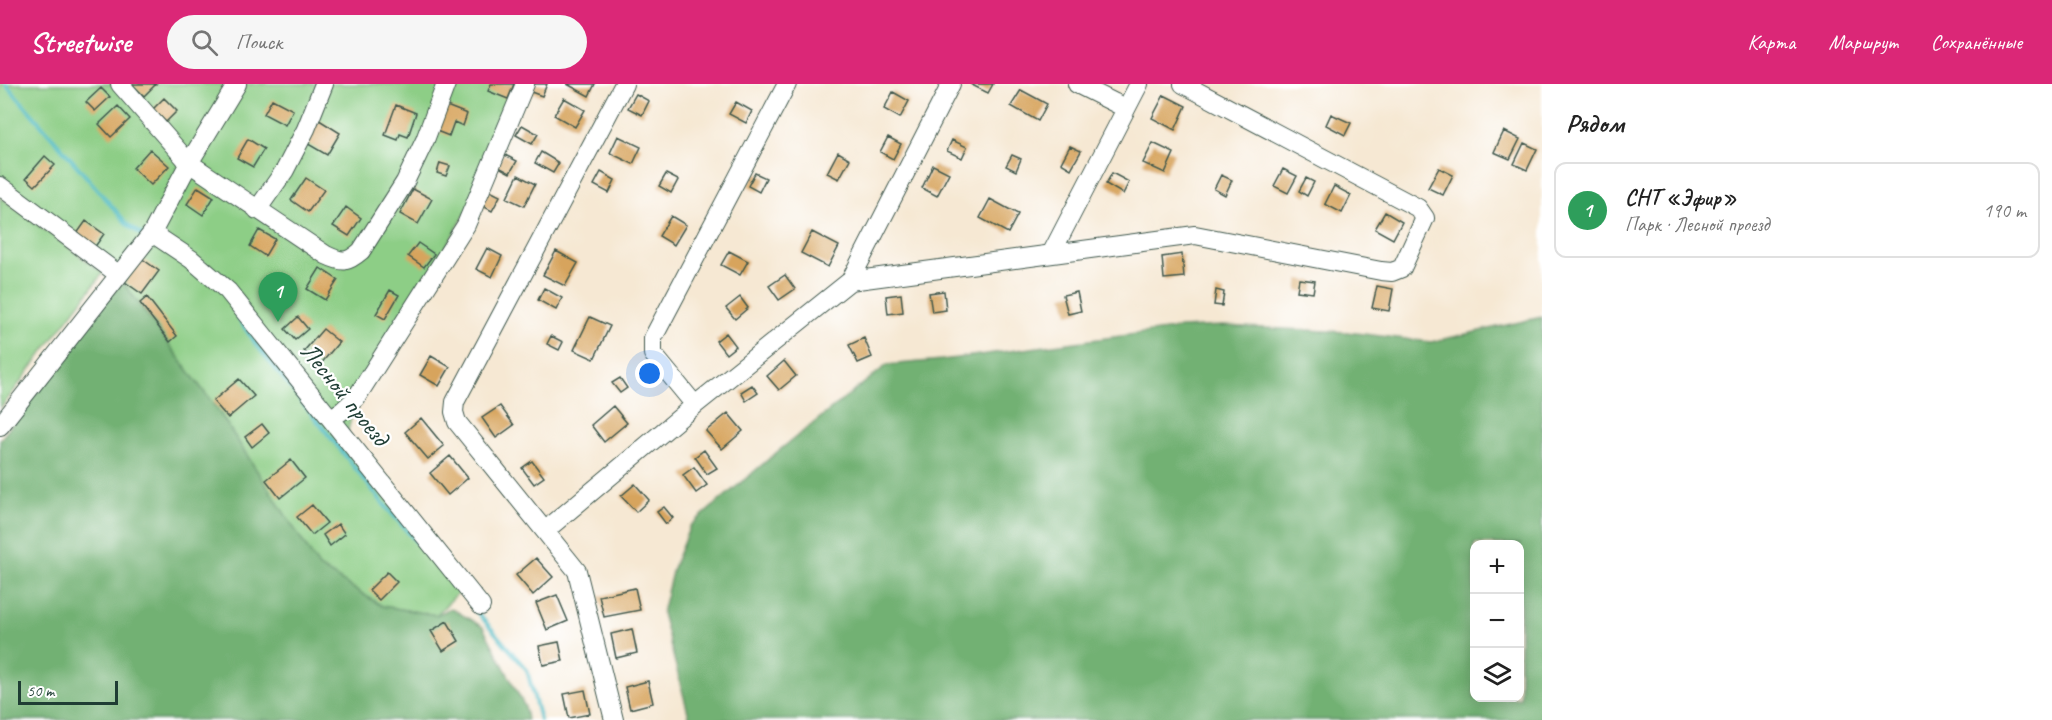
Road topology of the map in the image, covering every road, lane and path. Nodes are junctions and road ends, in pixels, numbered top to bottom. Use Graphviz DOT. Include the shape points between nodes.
graph roads {
  1 [pos="237,84"];
  2 [pos="324,84"];
  3 [pos="446,84"];
  4 [pos="525,84"];
  5 [pos="624,84"];
  6 [pos="787,84"];
  7 [pos="951,84"];
  8 [pos="1077,84"];
  9 [pos="1139,84"];
  10 [pos="1183,84"];
  11 [pos="123,85"];
  12 [pos="1125,108"];
  13 [pos="189,164"];
  14 [pos="0,186"];
  15 [pos="257,210"];
  16 [pos="152,232"];
  17 [pos="1051,254"];
  18 [pos="118,274"];
  19 [pos="850,281"];
  20 [pos="695,405"];
  21 [pos="331,418"];
  22 [pos="0,426"];
  23 [pos="546,530"];
  24 [pos="481,606"];
  25 [pos="614,720"];
  1 -- 13 [label="street"];
  2 -- 15 [label="street" via="285,170"];
  3 -- 15 [label="street" via="405,182 352,259 341,262 326,255"];
  4 -- 21 [label="street" via="466,225 356,398"];
  5 -- 23 [label="street" via="455,402 457,423"];
  6 -- 20 [label="street" via="653,338 653,354"];
  7 -- 19 [label="street"];
  8 -- 12 [label="street"];
  9 -- 12 [label="street"];
  10 -- 17 [label="street" via="1418,208 1425,218 1402,268 1381,272 1195,235"];
  11 -- 13 [label="street"];
  12 -- 17 [label="street"];
  13 -- 15 [label="street"];
  13 -- 16 [label="street"];
  14 -- 18 [label="street"];
  16 -- 18 [label="street"];
  16 -- 21 [label="street, Лесной проезд" via="228,291"];
  17 -- 19 [label="street"];
  18 -- 22 [label="street"];
  19 -- 20 [label="street"];
  20 -- 23 [label="street"];
  21 -- 24 [label="street, Лесной проезд"];
  23 -- 25 [label="street" via="577,570"];
}
